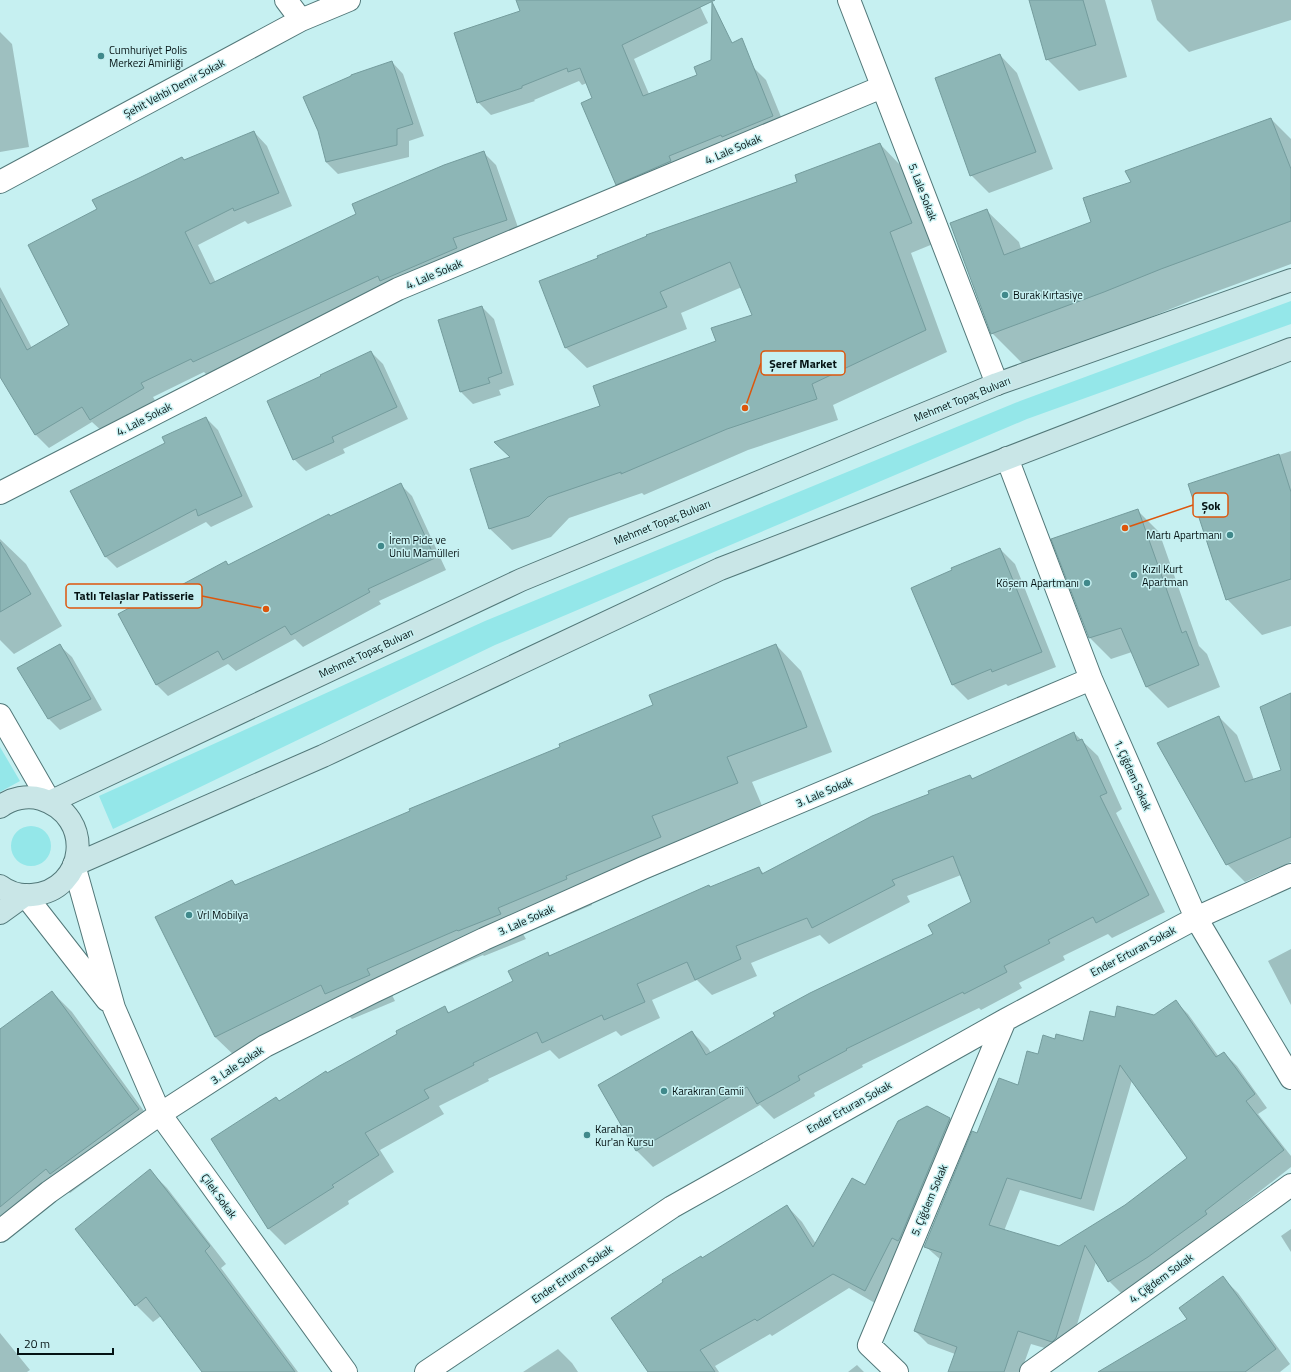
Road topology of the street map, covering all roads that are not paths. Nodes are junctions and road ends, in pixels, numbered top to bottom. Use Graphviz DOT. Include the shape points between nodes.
graph roads {
  1 [pos="286,0"];
  2 [pos="349,0"];
  3 [pos="849,0"];
  4 [pos="301,20"];
  5 [pos="882,87"];
  6 [pos="0,182"];
  7 [pos="1291,280"];
  8 [pos="1291,349"];
  9 [pos="997,384"];
  10 [pos="1007,458"];
  11 [pos="0,493"];
  12 [pos="1091,679"];
  13 [pos="0,715"];
  14 [pos="50,802"];
  15 [pos="0,807"];
  16 [pos="74,865"];
  17 [pos="1291,875"];
  18 [pos="0,886"];
  19 [pos="25,895"];
  20 [pos="0,913"];
  21 [pos="1196,918"];
  22 [pos="114,1008"];
  23 [pos="1005,1020"];
  24 [pos="1291,1078"];
  25 [pos="160,1114"];
  26 [pos="1291,1185"];
  27 [pos="0,1231"];
  28 [pos="346,1372"];
  29 [pos="426,1372"];
  30 [pos="897,1372"];
  31 [pos="1031,1372"];
  1 -- 4 [label="street"];
  2 -- 4 [label="street, Şehit Vehbi Demir Sokak"];
  3 -- 5 [label="street, 5. Lale Sokak"];
  4 -- 6 [label="street, Şehit Vehbi Demir Sokak"];
  5 -- 9 [label="street, 5. Lale Sokak"];
  5 -- 11 [label="street, 4. Lale Sokak" via="398,289"];
  7 -- 9 [label="main road, Mehmet Topaç Bulvarı"];
  8 -- 10 [label="main road"];
  9 -- 14 [label="main road, Mehmet Topaç Bulvarı" via="521,580"];
  10 -- 12 [label="street, 1. Çiğdem Sokak"];
  10 -- 16 [label="main road" via="720,569 323,756"];
  12 -- 21 [label="street, 1. Çiğdem Sokak"];
  12 -- 25 [label="street, 3. Lale Sokak" via="643,868 484,940 265,1046"];
  13 -- 14 [label="street"];
  14 -- 15 [label="main road" via="34,797 19,798"];
  14 -- 16 [label="main road" via="60,808 75,829 77,853"];
  16 -- 19 [label="main road" via="66,878 54,888 40,894"];
  16 -- 22 [label="street"];
  17 -- 21 [label="street, Ender Erturan Sokak"];
  18 -- 19 [label="main road"];
  19 -- 20 [label="main road"];
  19 -- 22 [label="street"];
  21 -- 23 [label="street, Ender Erturan Sokak"];
  21 -- 24 [label="street, 1. Çiğdem Sokak"];
  22 -- 25 [label="street, Çilek Sokak"];
  23 -- 29 [label="street, Ender Erturan Sokak" via="672,1207"];
  23 -- 30 [label="street, 5. Çiğdem Sokak" via="869,1345"];
  25 -- 27 [label="street, 3. Lale Sokak" via="49,1192"];
  25 -- 28 [label="street, Çilek Sokak"];
  26 -- 31 [label="street, 4. Çiğdem Sokak"];
}
